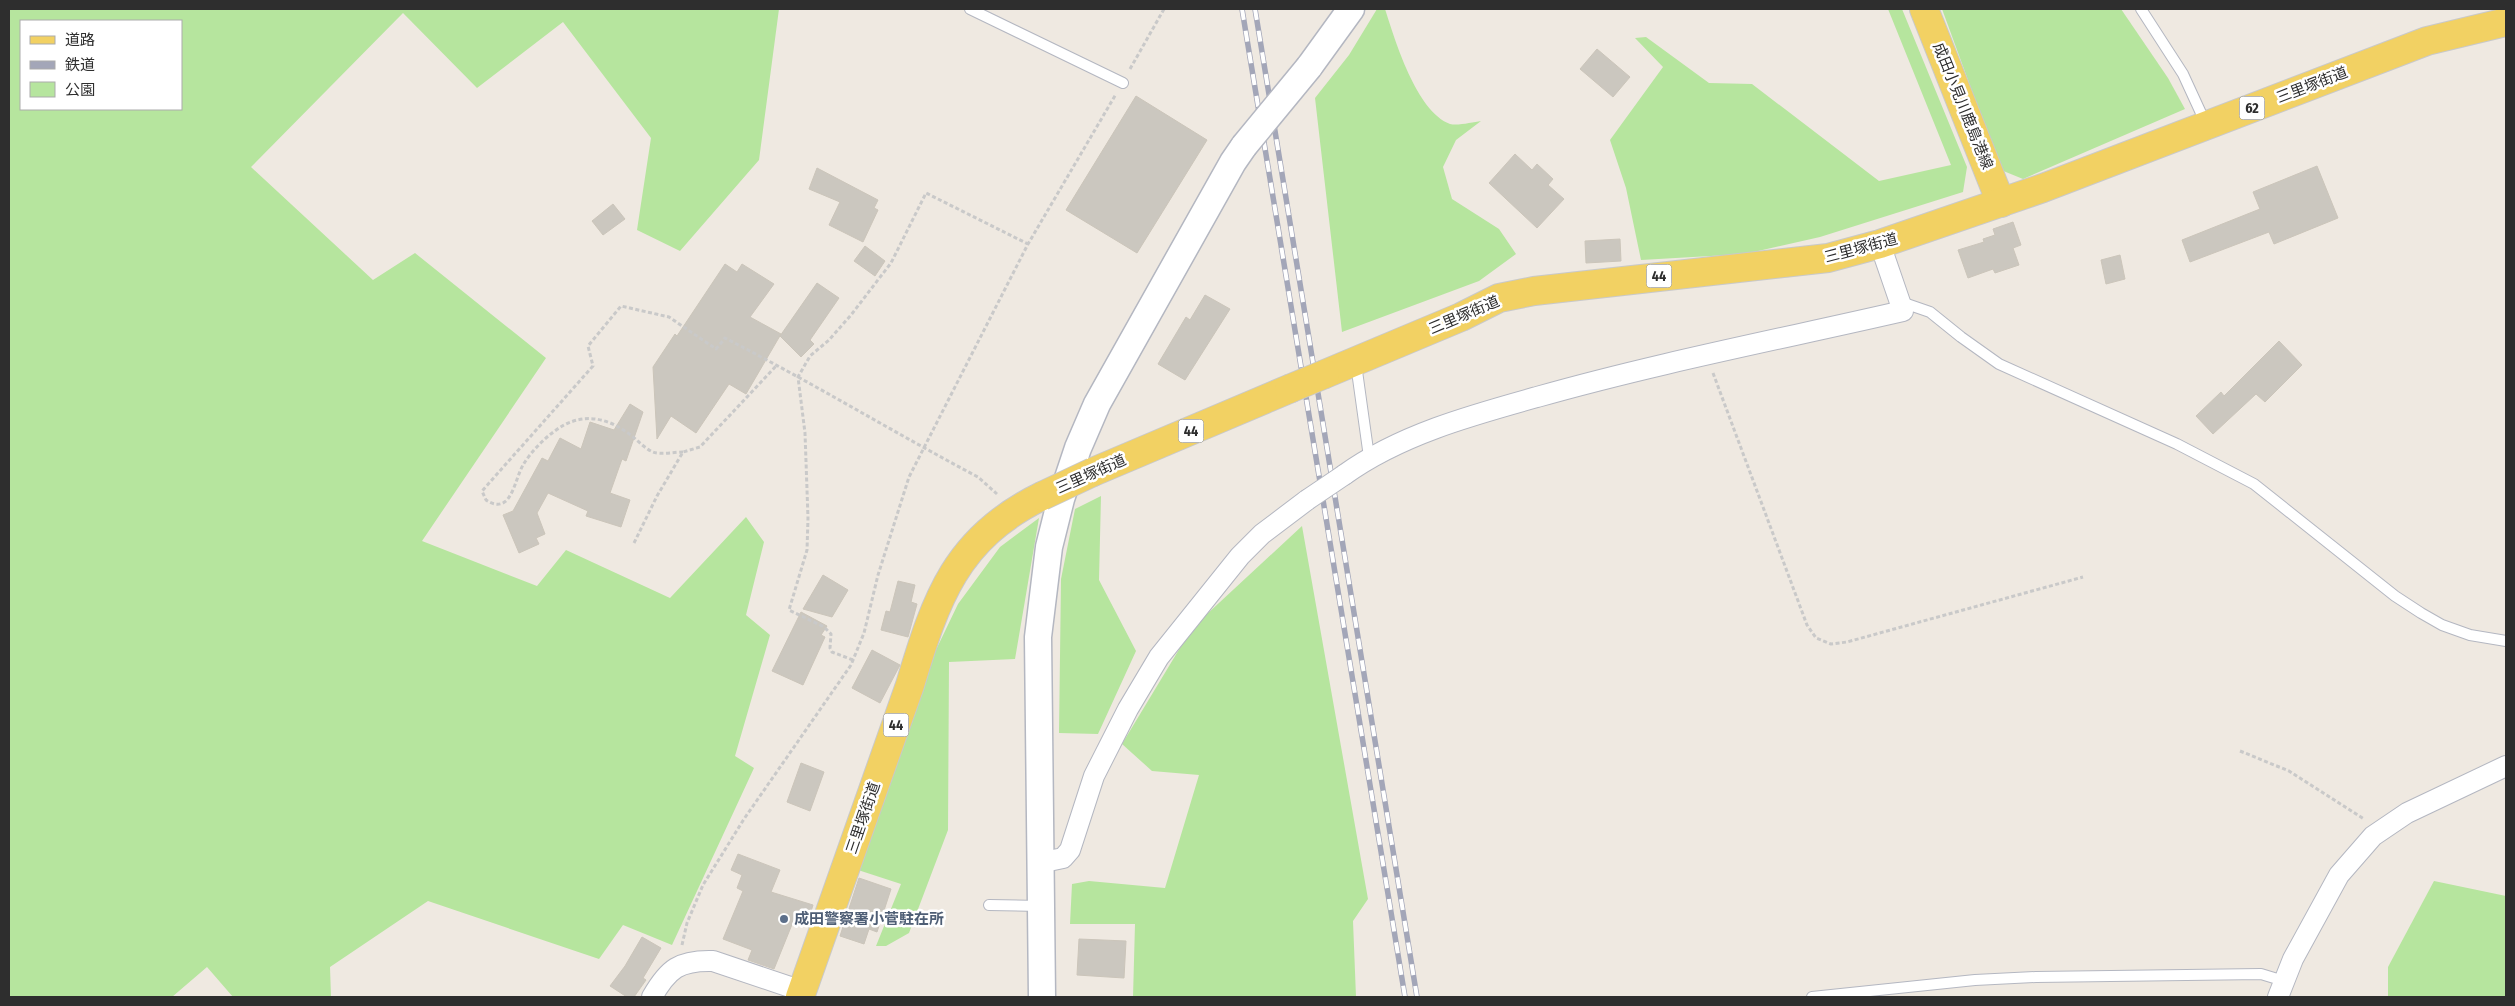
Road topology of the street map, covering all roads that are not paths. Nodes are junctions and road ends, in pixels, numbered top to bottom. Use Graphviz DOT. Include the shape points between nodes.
graph roads {
  1 [pos="970,9"];
  2 [pos="1351,9"];
  3 [pos="1924,9"];
  4 [pos="2141,9"];
  5 [pos="2506,22"];
  6 [pos="1123,83"];
  7 [pos="2207,125"];
  8 [pos="2000,203"];
  9 [pos="1880,244"];
  10 [pos="1901,302"];
  11 [pos="1355,360"];
  12 [pos="1369,457"];
  13 [pos="2506,641"];
  14 [pos="2506,766"];
  15 [pos="1039,863"];
  16 [pos="989,905"];
  17 [pos="1040,906"];
  18 [pos="2281,989"];
  19 [pos="801,994"];
  20 [pos="652,997"];
  21 [pos="1042,997"];
  22 [pos="1812,997"];
  1 -- 6 [label="lane"];
  2 -- 15 [label="street, bridge" via="1232,162 1101,396 1078,448 1049,547 1038,637"];
  3 -- 8 [label="main road, 成田小見川鹿島港線"];
  4 -- 7 [label="lane" via="2183,74"];
  5 -- 7 [label="main road, 三里塚街道 / 62" via="2426,41"];
  7 -- 8 [label="main road, 三里塚街道 / 62"];
  8 -- 9 [label="main road, 三里塚街道 / 44"];
  9 -- 10 [label="street"];
  9 -- 11 [label="main road, 三里塚街道 / 44" via="1828,258 1534,291 1499,298"];
  10 -- 12 [label="street" via="1903,311 1592,382 1485,412"];
  10 -- 13 [label="lane" via="1930,312 1999,364 2177,444 2254,484 2396,596 2435,621 2470,634"];
  11 -- 12 [label="lane"];
  11 -- 19 [label="main road, 三里塚街道 / 44, bridge" via="1042,496 1014,510 969,550 953,574 926,632"];
  12 -- 15 [label="street, bridge" via="1262,534 1240,556 1159,657 1128,710 1094,776 1070,850 1063,858"];
  14 -- 18 [label="street" via="2407,813 2373,836 2340,875 2293,959"];
  15 -- 17 [label="street"];
  16 -- 17 [label="lane"];
  17 -- 21 [label="street"];
  18 -- 22 [label="lane" via="2262,974 2036,977"];
  19 -- 20 [label="street" via="713,961 697,960 683,964 664,976"];
}
